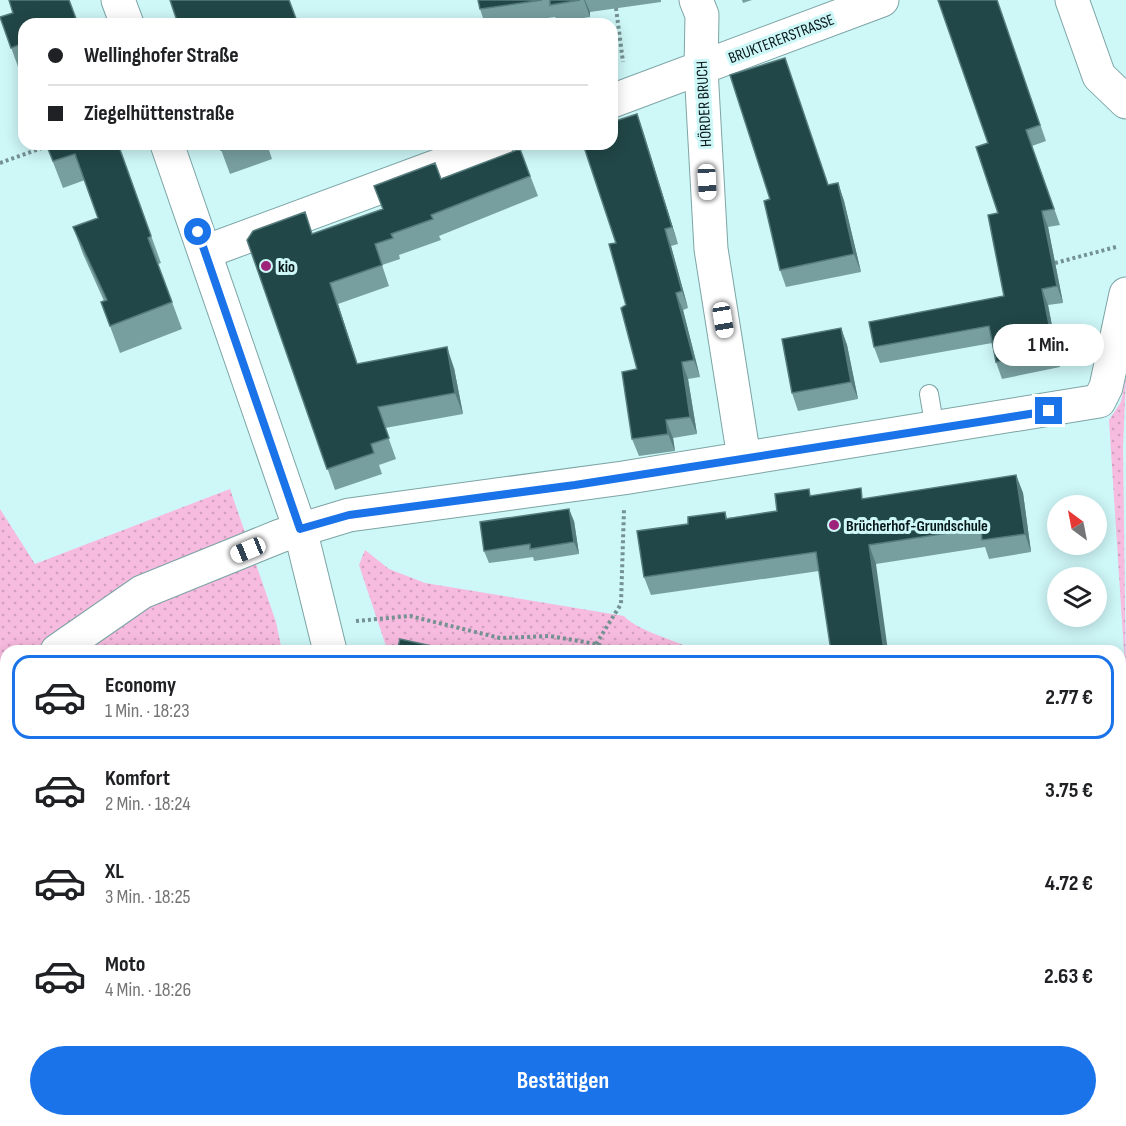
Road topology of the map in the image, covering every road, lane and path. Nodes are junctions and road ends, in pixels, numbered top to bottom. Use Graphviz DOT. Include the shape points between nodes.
graph roads {
  1 [pos="118,0"];
  2 [pos="696,0"];
  3 [pos="882,0"];
  4 [pos="1072,0"];
  5 [pos="616,9"];
  6 [pos="125,18"];
  7 [pos="616,18"];
  8 [pos="618,54"];
  9 [pos="701,69"];
  10 [pos="620,99"];
  11 [pos="1126,102"];
  12 [pos="37,150"];
  13 [pos="169,150"];
  14 [pos="481,150"];
  15 [pos="0,164"];
  16 [pos="1116,248"];
  17 [pos="205,252"];
  18 [pos="1055,263"];
  19 [pos="1126,294"];
  20 [pos="929,394"];
  21 [pos="935,429"];
  22 [pos="744,458"];
  23 [pos="623,478"];
  24 [pos="300,529"];
  25 [pos="327,638"];
  26 [pos="596,644"];
  27 [pos="66,645"];
  28 [pos="599,645"];
  1 -- 6 [label="street"];
  2 -- 9 [label="street, HÖRDER BRUCH" via="702,15"];
  3 -- 9 [label="street, BRUKTERERSTRASSE"];
  4 -- 11 [label="street" via="1100,76"];
  5 -- 7 [label="path"];
  8 -- 10 [label="path"];
  9 -- 10 [label="street, BRUKTERERSTRASSE"];
  9 -- 22 [label="street, HÖRDER BRUCH" via="711,249"];
  12 -- 15 [label="path"];
  13 -- 17 [label="street"];
  14 -- 17 [label="street"];
  16 -- 18 [label="path"];
  17 -- 24 [label="street"];
  19 -- 21 [label="street" via="1106,387 1099,401"];
  20 -- 21 [label="lane"];
  21 -- 22 [label="street"];
  22 -- 23 [label="street"];
  23 -- 24 [label="street" via="349,515"];
  23 -- 26 [label="path" via="621,604"];
  24 -- 25 [label="street"];
  24 -- 27 [label="street" via="142,592"];
  25 -- 26 [label="path" via="410,616 500,638 550,636"];
  26 -- 28 [label="path"];
}
